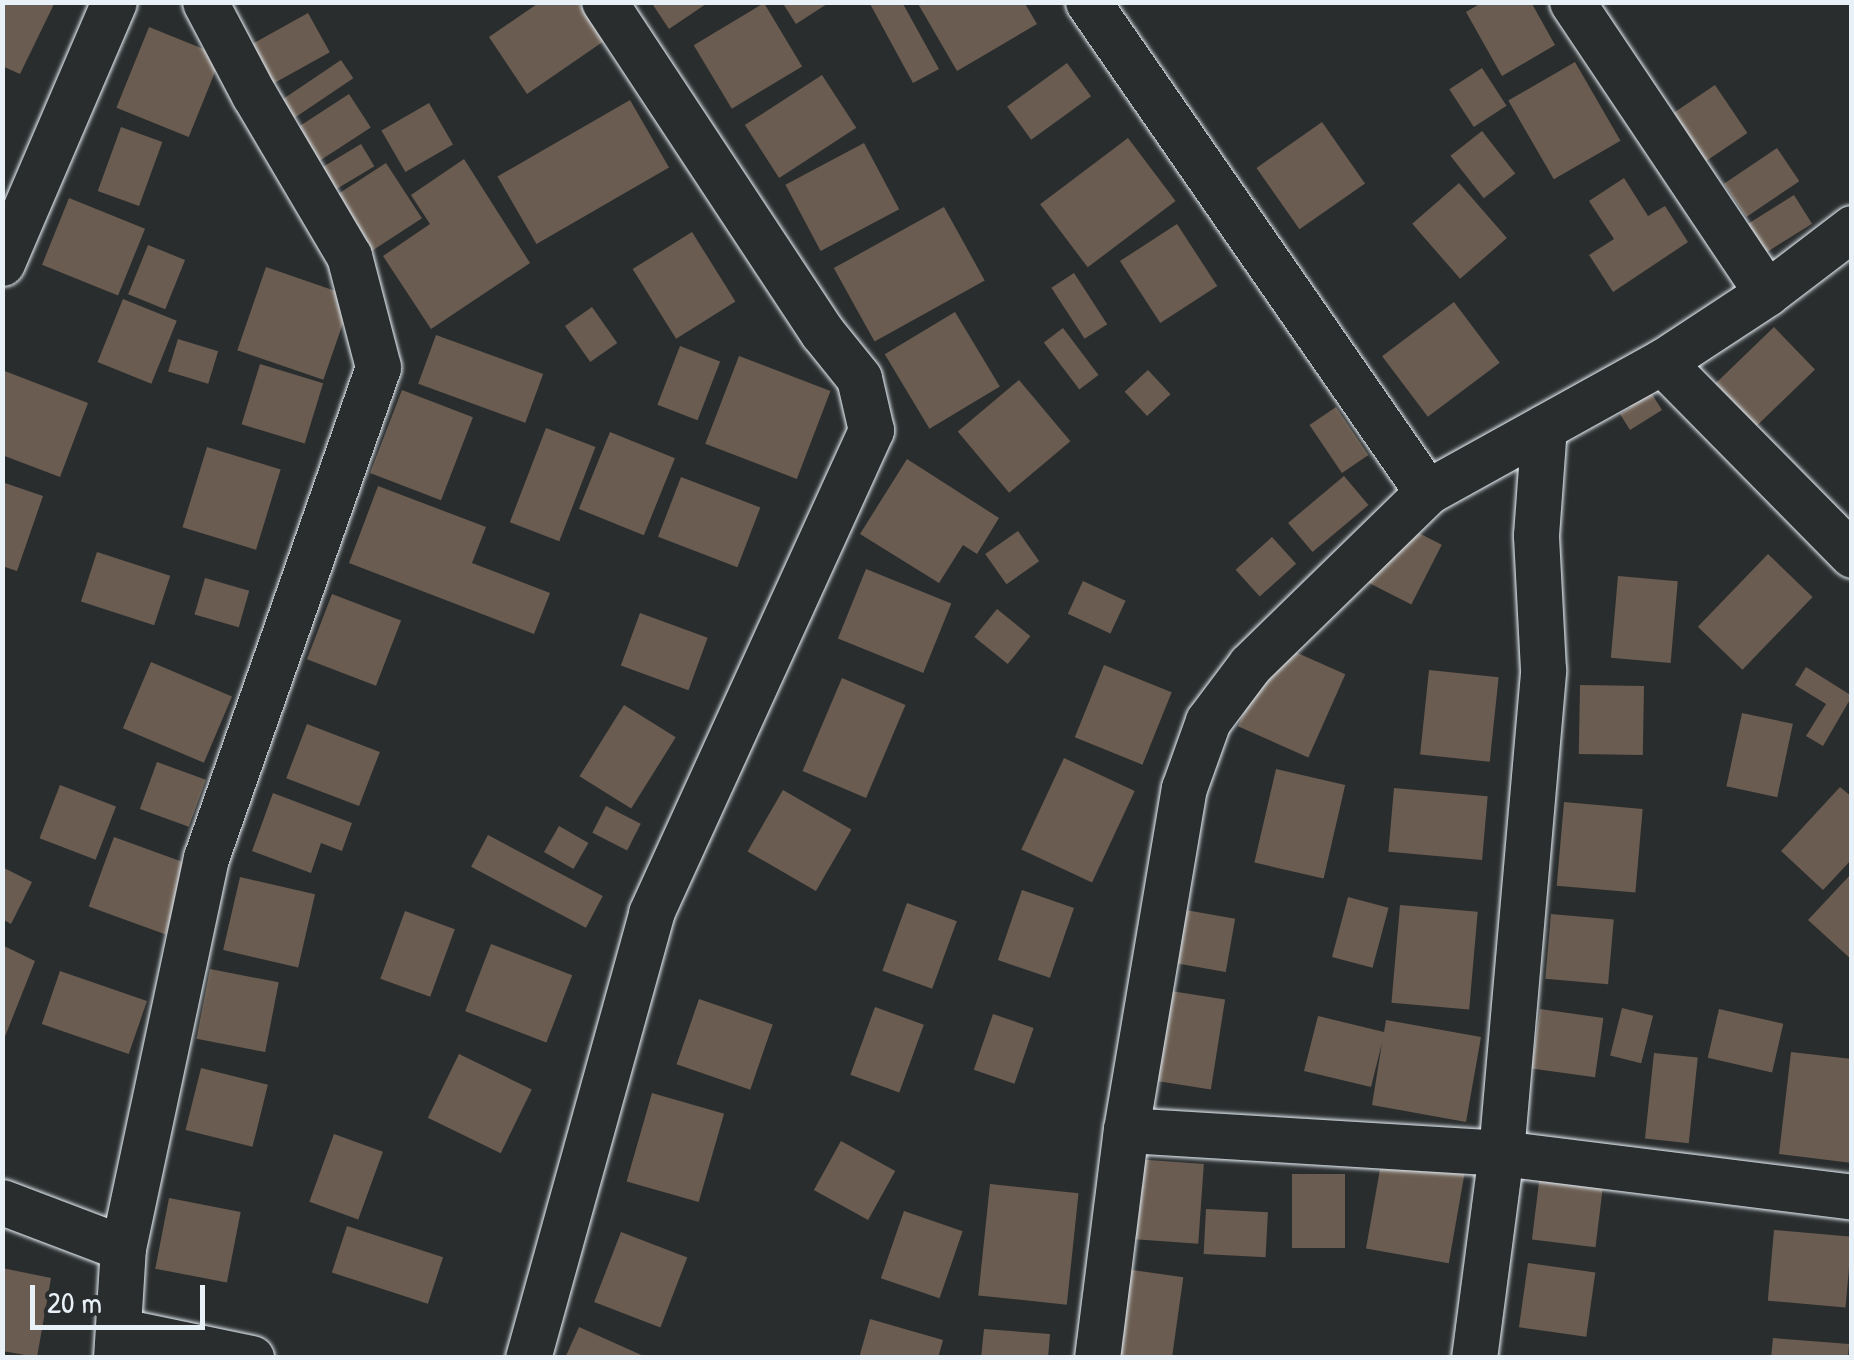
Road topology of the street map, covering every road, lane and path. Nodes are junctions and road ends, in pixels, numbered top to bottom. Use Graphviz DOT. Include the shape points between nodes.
graph roads {
  1 [pos="114,2"];
  2 [pos="205,2"];
  3 [pos="604,2"];
  4 [pos="1088,2"];
  5 [pos="1572,2"];
  6 [pos="1852,228"];
  7 [pos="2,263"];
  8 [pos="1767,293"];
  9 [pos="1662,362"];
  10 [pos="1544,427"];
  11 [pos="1428,492"];
  12 [pos="1852,555"];
  13 [pos="1126,1130"];
  14 [pos="1501,1153"];
  15 [pos="1852,1197"];
  16 [pos="2,1202"];
  17 [pos="124,1248"];
  18 [pos="118,1344"];
  19 [pos="250,1358"];
  20 [pos="528,1358"];
  21 [pos="1096,1358"];
  22 [pos="1474,1358"];
  1 -- 7 [label="street"];
  2 -- 17 [label="street" via="349,256 378,367 206,858"];
  3 -- 20 [label="street" via="822,332 860,378 871,430 651,914"];
  4 -- 11 [label="street"];
  5 -- 8 [label="street"];
  6 -- 8 [label="street"];
  8 -- 9 [label="street"];
  9 -- 10 [label="street"];
  9 -- 12 [label="street"];
  10 -- 11 [label="street"];
  10 -- 14 [label="street" via="1536,535 1543,670"];
  11 -- 13 [label="street" via="1250,665 1208,722 1184,788"];
  13 -- 14 [label="street"];
  13 -- 21 [label="street"];
  14 -- 15 [label="street"];
  14 -- 22 [label="street"];
  16 -- 17 [label="street"];
  17 -- 18 [label="street"];
  18 -- 19 [label="street"];
}
